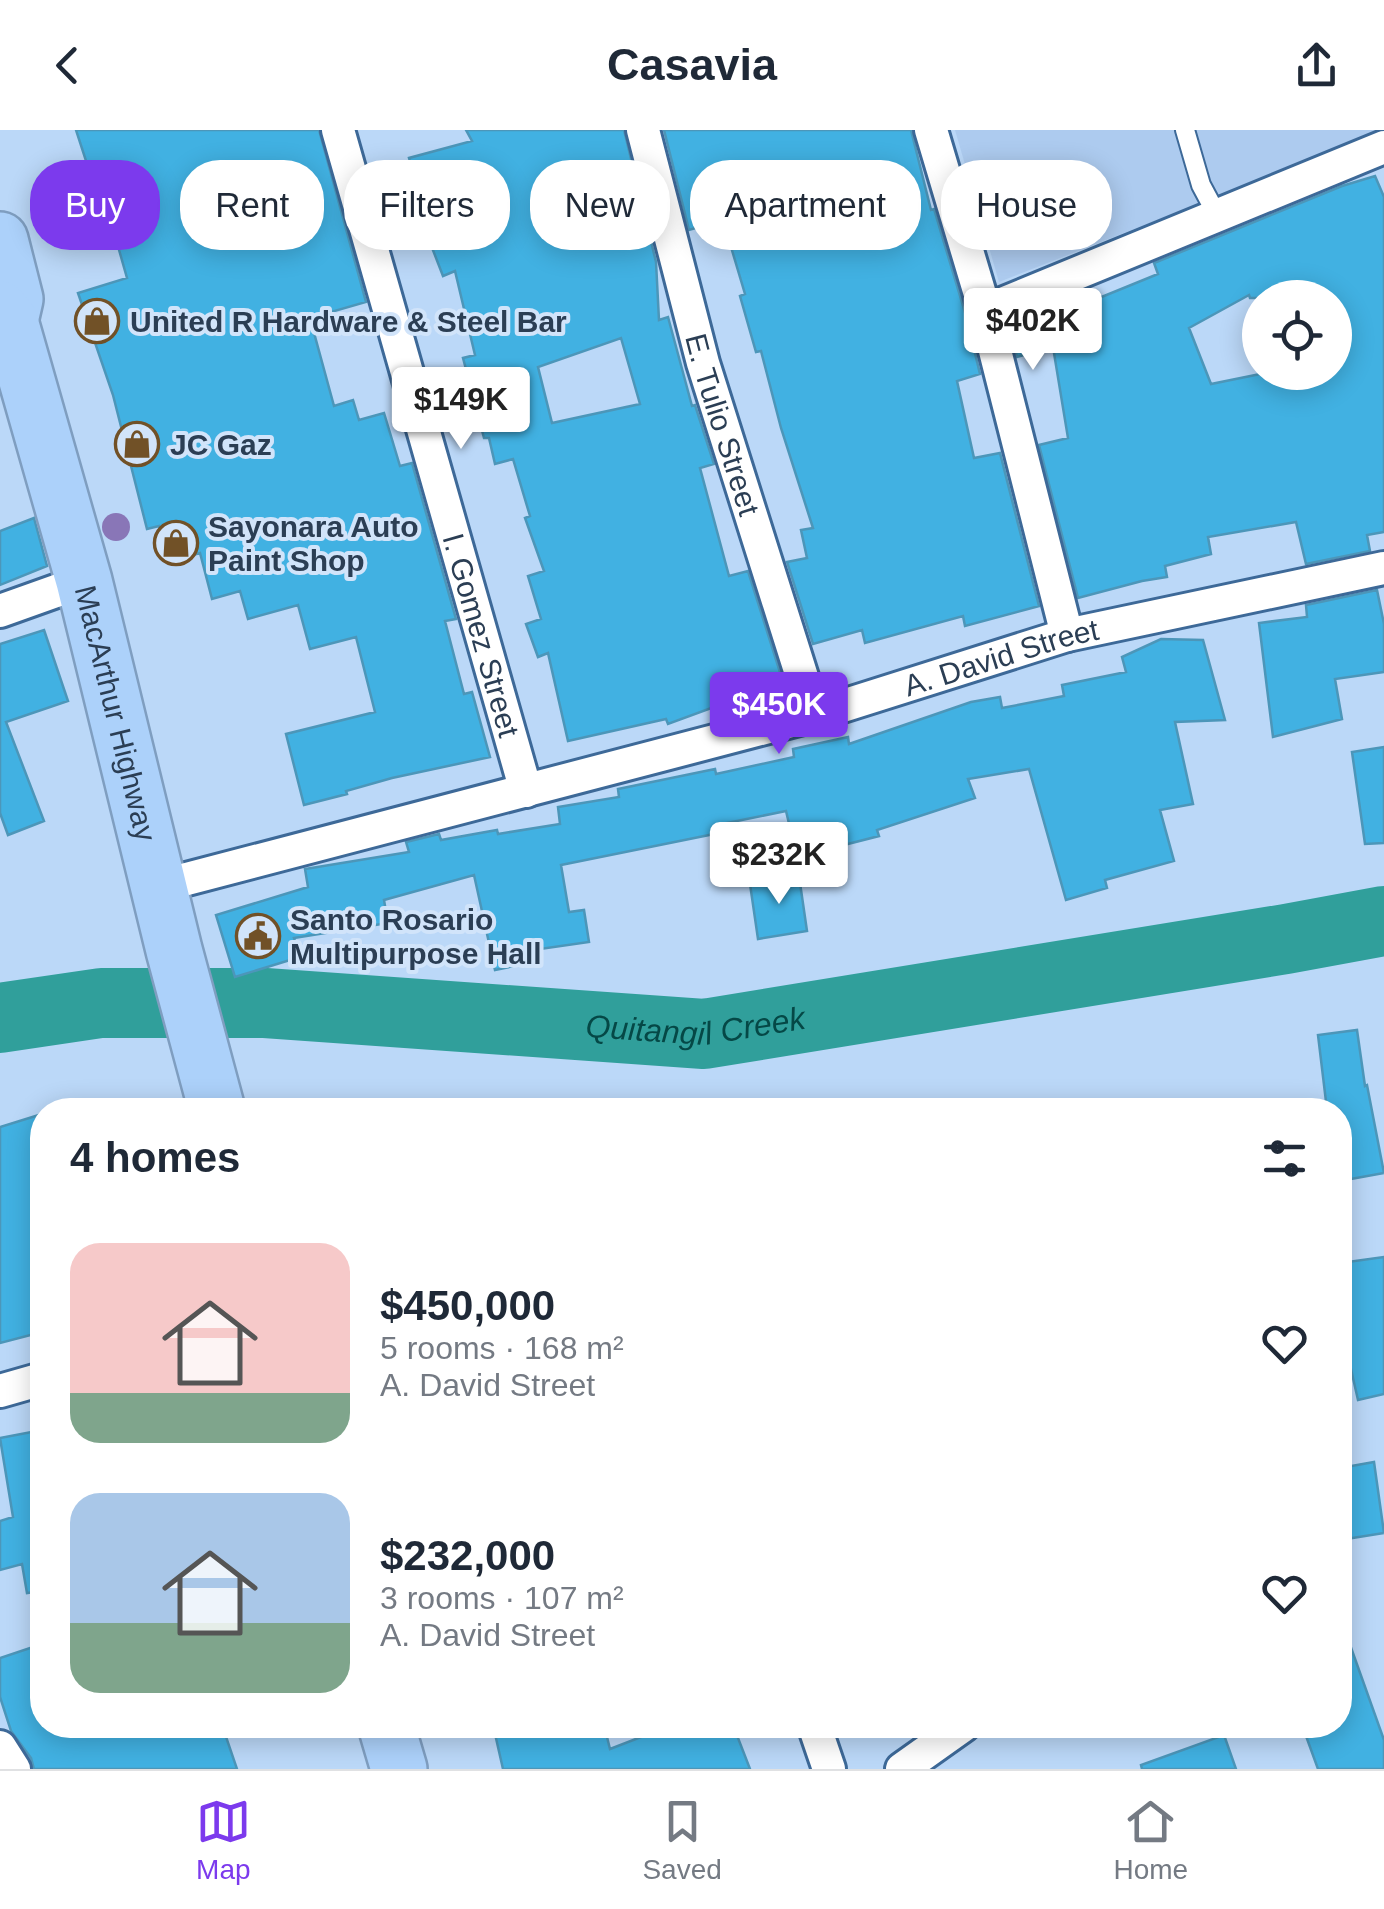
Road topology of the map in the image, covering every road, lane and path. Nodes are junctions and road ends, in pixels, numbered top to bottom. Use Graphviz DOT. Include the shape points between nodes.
graph roads {
  1 [pos="338,130"];
  2 [pos="643,130"];
  3 [pos="931,130"];
  4 [pos="1184,130"];
  5 [pos="1384,147"];
  6 [pos="1217,215"];
  7 [pos="0,240"];
  8 [pos="985,312"];
  9 [pos="5,315"];
  10 [pos="1384,568"];
  11 [pos="84,581"];
  12 [pos="0,611"];
  13 [pos="1067,634"];
  14 [pos="814,715"];
  15 [pos="526,791"];
  16 [pos="160,886"];
  17 [pos="214,1098"];
  18 [pos="30,1382"];
  19 [pos="0,1391"];
  20 [pos="390,1738"];
  21 [pos="818,1738"];
  22 [pos="946,1738"];
  23 [pos="0,1747"];
  24 [pos="14,1769"];
  25 [pos="399,1769"];
  26 [pos="829,1769"];
  27 [pos="902,1769"];
  1 -- 15 [label="street, I. Gomez Street"];
  2 -- 14 [label="street, E. Tulio Street" via="703,363"];
  3 -- 8 [label="street"];
  4 -- 6 [label="lane"];
  5 -- 6 [label="street"];
  6 -- 8 [label="street"];
  7 -- 9 [label="highway, MacArthur Highway" via="15,300"];
  8 -- 13 [label="street"];
  9 -- 11 [label="highway, MacArthur Highway"];
  10 -- 13 [label="street, A. David Street"];
  11 -- 12 [label="street"];
  11 -- 16 [label="highway, MacArthur Highway"];
  13 -- 14 [label="street, A. David Street"];
  14 -- 15 [label="street, A. David Street"];
  15 -- 16 [label="street, A. David Street"];
  16 -- 17 [label="highway, MacArthur Highway"];
  18 -- 19 [label="street"];
  20 -- 25 [label="highway"];
  21 -- 26 [label="street"];
  22 -- 27 [label="street"];
  23 -- 24 [label="street"];
}
